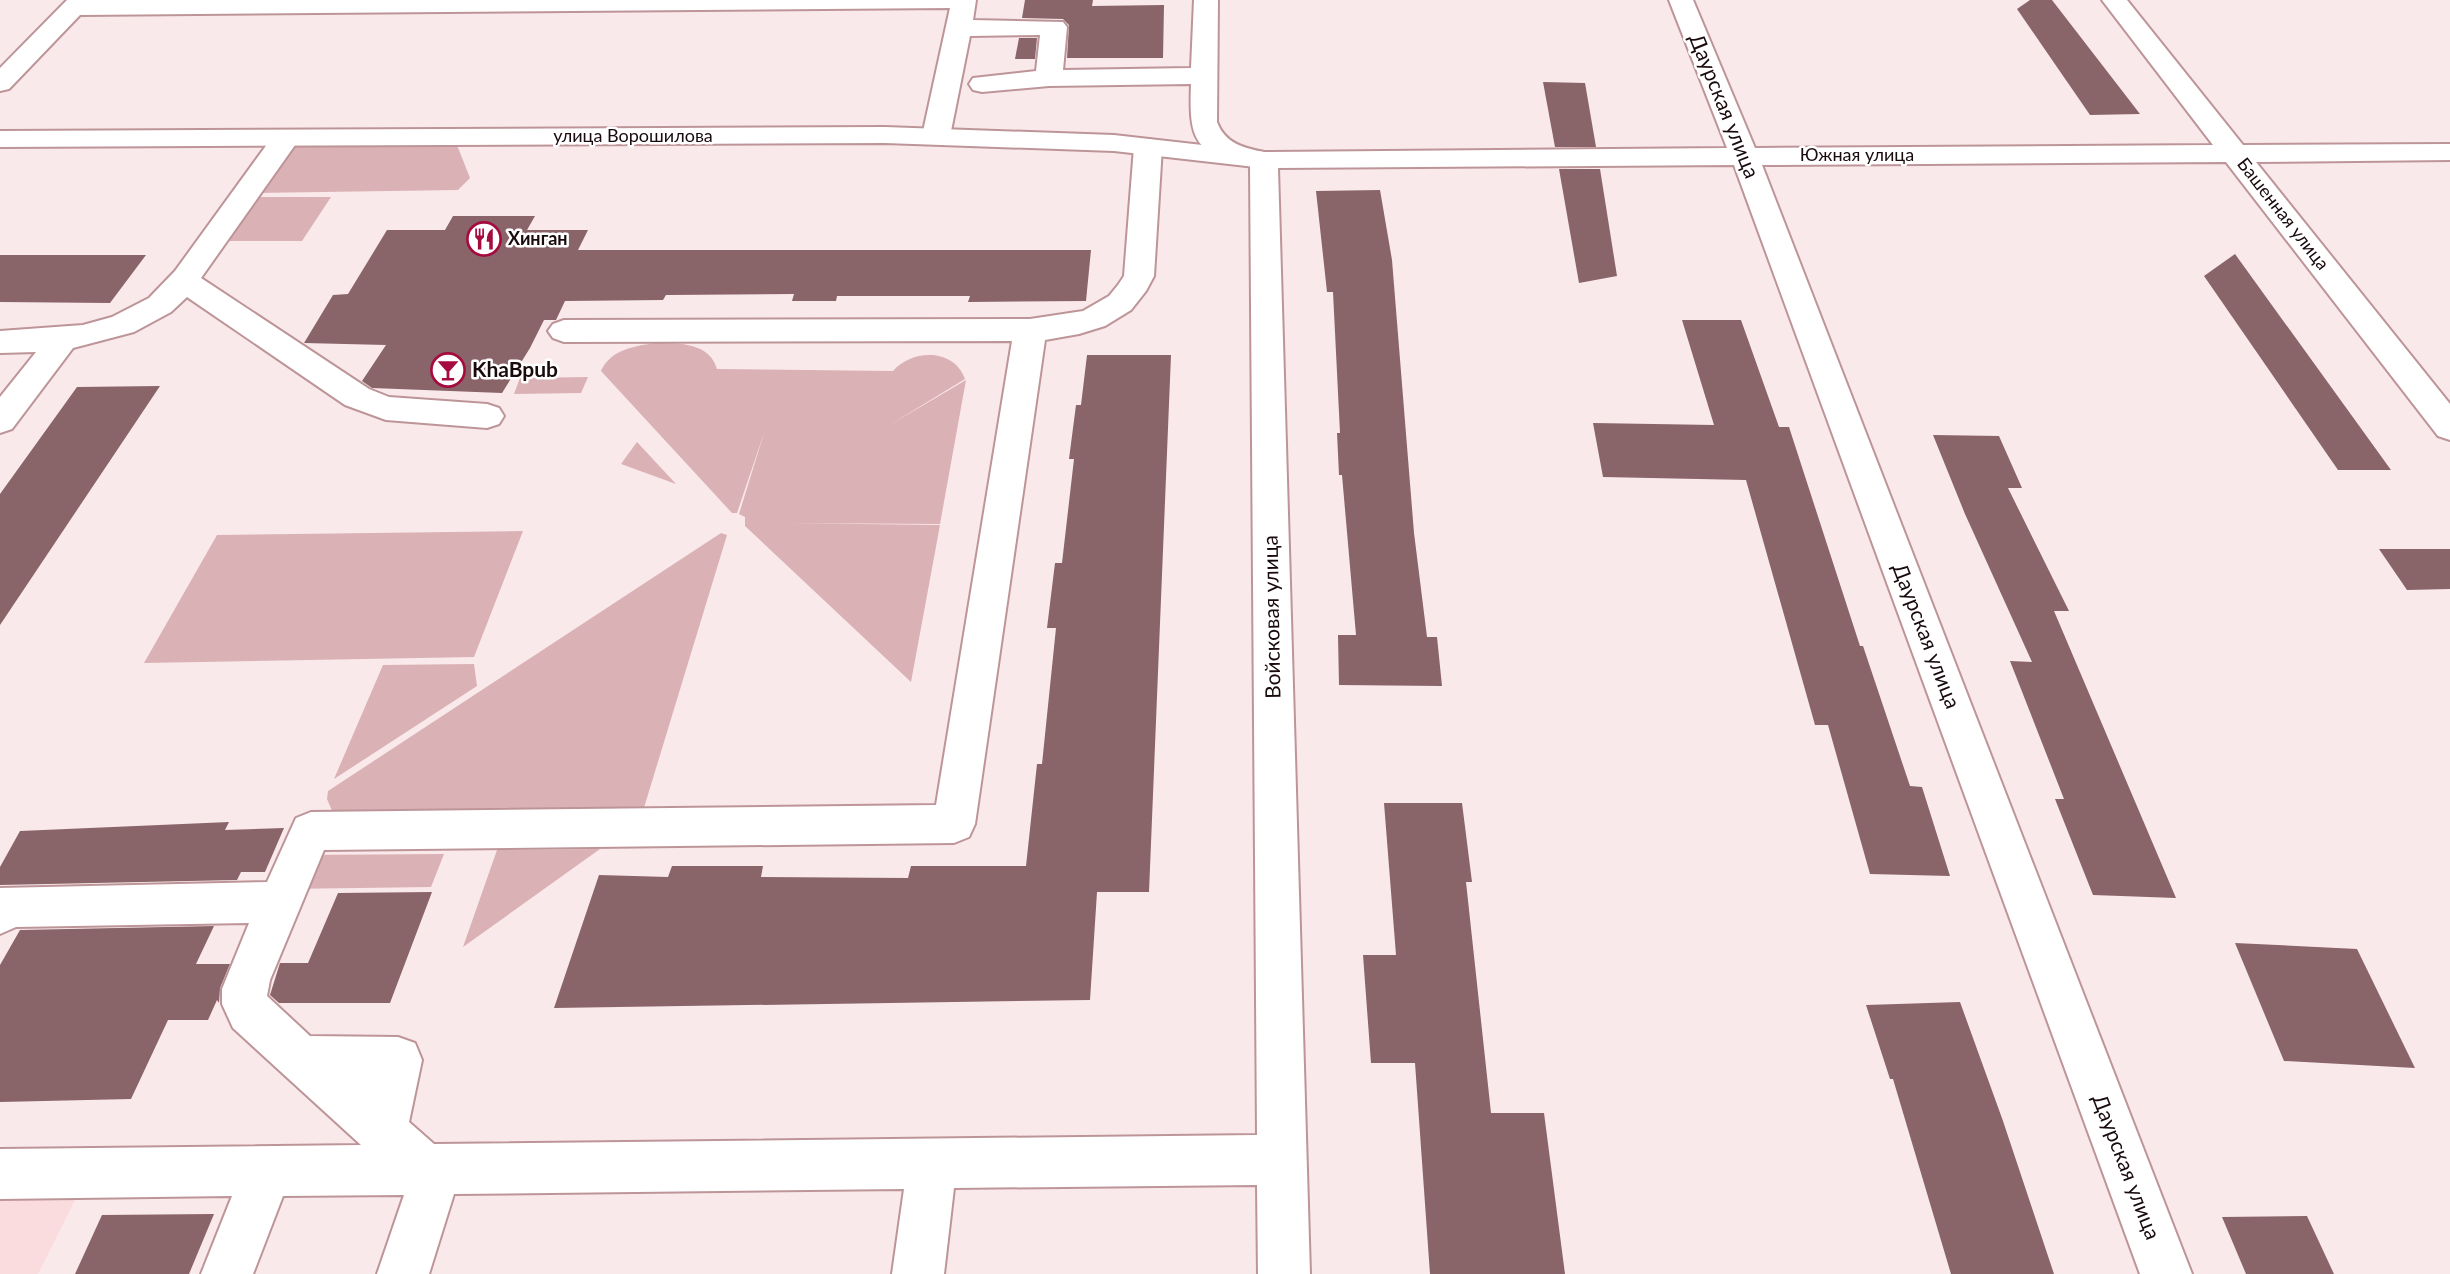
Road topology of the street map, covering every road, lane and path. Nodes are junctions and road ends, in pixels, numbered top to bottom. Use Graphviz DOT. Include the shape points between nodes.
graph roads {
  1 [pos="964,0"];
  2 [pos="1206,0"];
  3 [pos="1681,0"];
  4 [pos="2114,0"];
  5 [pos="77,4"];
  6 [pos="959,28"];
  7 [pos="1204,76"];
  8 [pos="1049,78"];
  9 [pos="0,83"];
  10 [pos="948,84"];
  11 [pos="1203,122"];
  12 [pos="936,136"];
  13 [pos="286,138"];
  14 [pos="0,139"];
  15 [pos="1114,143"];
  16 [pos="1148,147"];
  17 [pos="2235,152"];
  18 [pos="2450,152"];
  19 [pos="1745,156"];
  20 [pos="1264,160"];
  21 [pos="183,280"];
  22 [pos="1030,330"];
  23 [pos="564,331"];
  24 [pos="62,340"];
  25 [pos="0,342"];
  26 [pos="487,416"];
  27 [pos="0,421"];
  28 [pos="2450,428"];
  29 [pos="280,902"];
  30 [pos="0,914"];
  31 [pos="301,1059"];
  32 [pos="382,1132"];
  33 [pos="1282,1160"];
  34 [pos="932,1164"];
  35 [pos="431,1170"];
  36 [pos="267,1171"];
  37 [pos="0,1174"];
  38 [pos="406,1268"];
  39 [pos="227,1274"];
  40 [pos="918,1274"];
  41 [pos="1284,1274"];
  42 [pos="2166,1274"];
  1 -- 5 [label="street"];
  1 -- 6 [label="street"];
  2 -- 7 [label="street"];
  3 -- 19 [label="street, Даурская улица"];
  4 -- 17 [label="street, Башенная улица"];
  5 -- 9 [label="street"];
  6 -- 8 [label="street" via="1054,27"];
  6 -- 10 [label="street"];
  7 -- 8 [label="street"];
  7 -- 11 [label="street"];
  8 -- 10 [label="street"];
  10 -- 12 [label="street"];
  11 -- 15 [label="street" via="1193,132 1171,138"];
  11 -- 20 [label="street" via="1206,134 1224,150"];
  12 -- 13 [label="street, улица Ворошилова"];
  12 -- 15 [label="street, улица Ворошилова"];
  13 -- 14 [label="street, улица Ворошилова"];
  13 -- 21 [label="street"];
  15 -- 16 [label="street, улица Ворошилова"];
  16 -- 20 [label="street, улица Ворошилова"];
  16 -- 22 [label="street" via="1139,276 1131,294 1115,309 1084,323"];
  17 -- 18 [label="street, Южная улица"];
  17 -- 19 [label="street, Южная улица"];
  17 -- 28 [label="street, Башенная улица"];
  19 -- 20 [label="street, Южная улица"];
  19 -- 42 [label="street, Даурская улица"];
  20 -- 33 [label="street, Войсковая улица"];
  21 -- 24 [label="street" via="145,314 106,330"];
  21 -- 26 [label="street" via="357,397 386,408"];
  22 -- 23 [label="street"];
  22 -- 29 [label="street" via="954,824 315,842"];
  24 -- 25 [label="street"];
  24 -- 27 [label="street"];
  29 -- 30 [label="street" via="4,907"];
  29 -- 31 [label="street" via="247,981 244,1003"];
  31 -- 32 [label="street"];
  31 -- 32 [label="street" via="398,1060"];
  32 -- 35 [label="street"];
  33 -- 34 [label="street"];
  33 -- 41 [label="street, Войсковая улица"];
  34 -- 35 [label="street"];
  34 -- 40 [label="street"];
  35 -- 36 [label="street"];
  35 -- 38 [label="street"];
  36 -- 37 [label="street"];
  36 -- 39 [label="street"];
}
